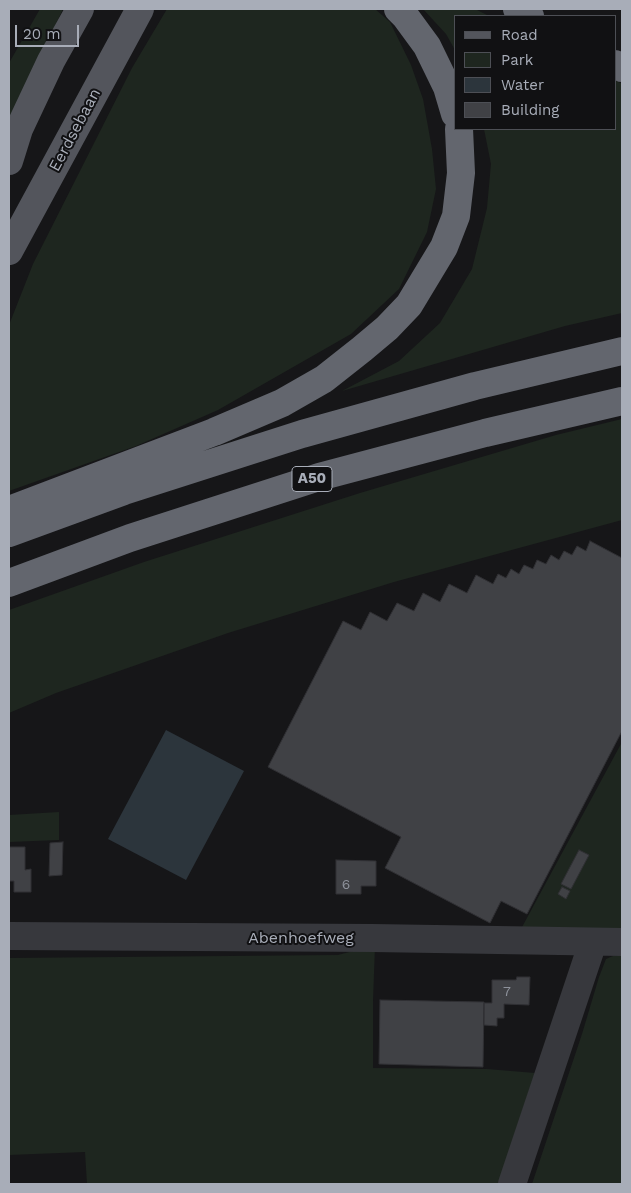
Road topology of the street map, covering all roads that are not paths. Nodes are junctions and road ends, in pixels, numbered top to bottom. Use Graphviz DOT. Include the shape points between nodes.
graph roads {
  1 [pos="80,9"];
  2 [pos="140,9"];
  3 [pos="398,9"];
  4 [pos="517,9"];
  5 [pos="528,15"];
  6 [pos="454,110"];
  7 [pos="459,130"];
  8 [pos="9,161"];
  9 [pos="9,251"];
  10 [pos="622,351"];
  11 [pos="622,401"];
  12 [pos="9,510"];
  13 [pos="9,533"];
  14 [pos="9,583"];
  15 [pos="9,936"];
  16 [pos="593,942"];
  17 [pos="622,942"];
  18 [pos="512,1184"];
  1 -- 8 [label="main road" via="19,129"];
  2 -- 9 [label="main road, Eerdsebaan"];
  3 -- 6 [label="highway" via="427,46 447,86"];
  4 -- 5 [label="highway"];
  7 -- 12 [label="highway" via="461,174 456,216 444,247 409,305 387,328 324,379 282,403"];
  10 -- 13 [label="highway" via="475,386 302,434 124,491"];
  11 -- 14 [label="highway, A50" via="319,477 130,538"];
  15 -- 16 [label="street, Abenhoefweg"];
  16 -- 17 [label="street, Abenhoefweg"];
  16 -- 18 [label="street"];
}
